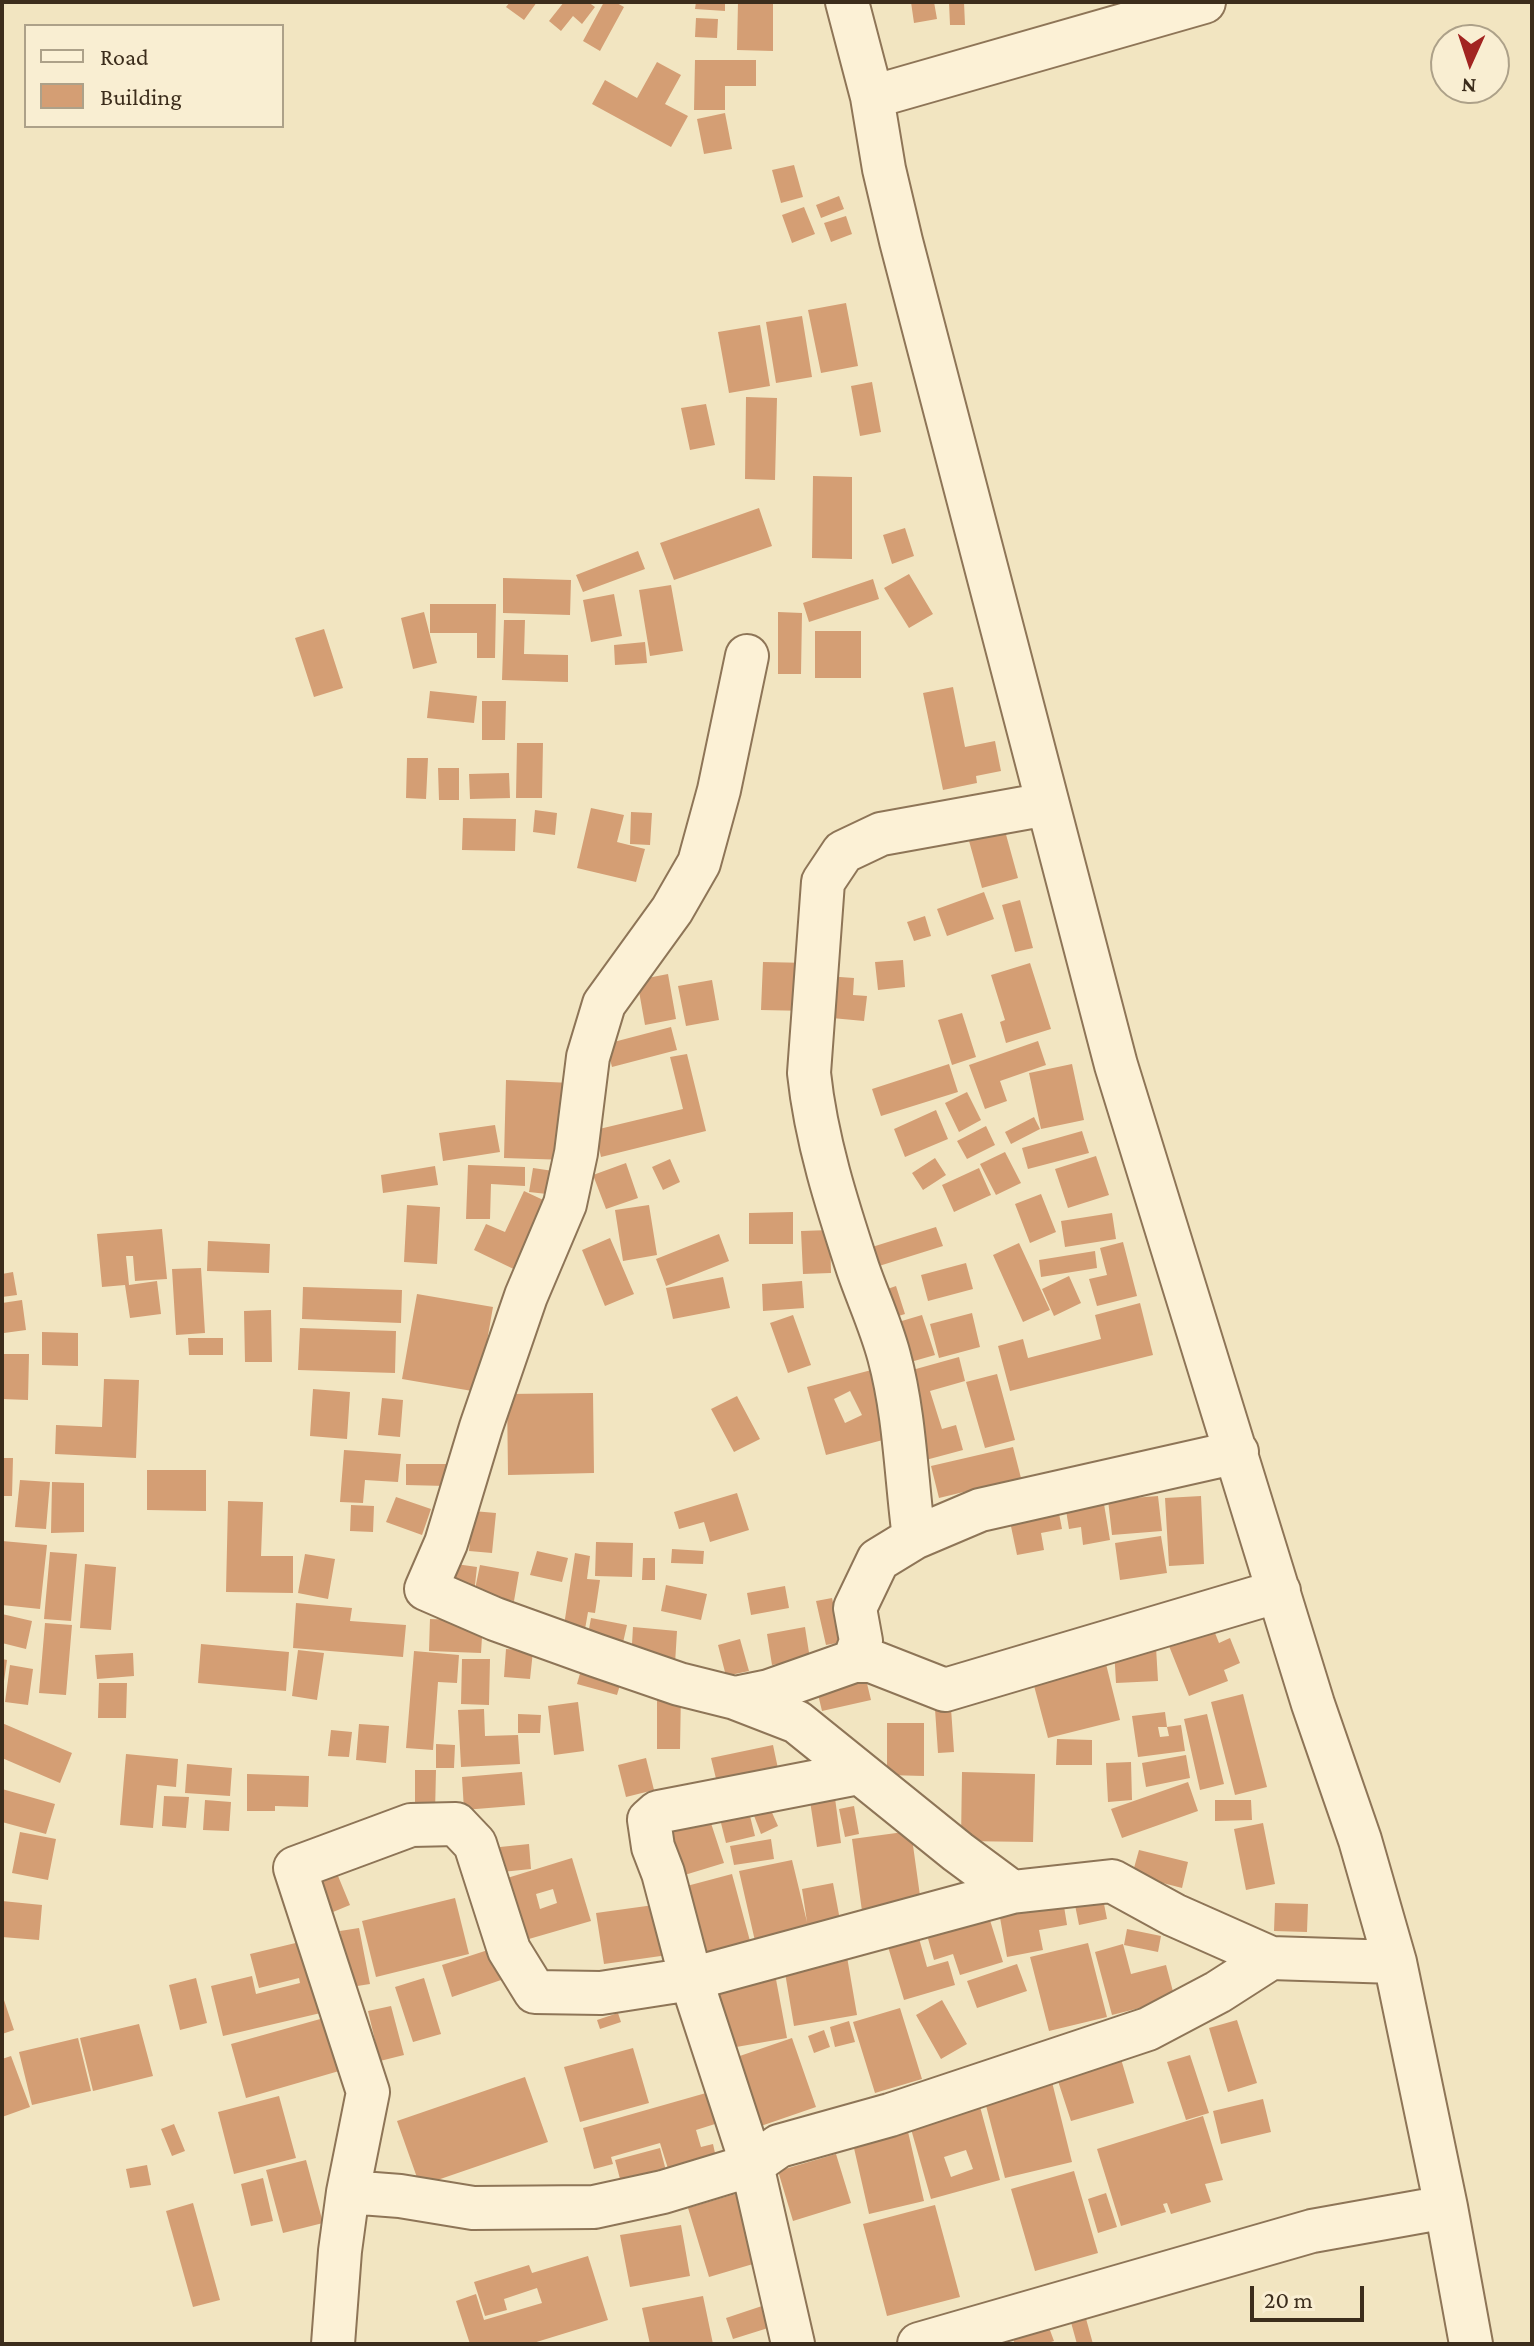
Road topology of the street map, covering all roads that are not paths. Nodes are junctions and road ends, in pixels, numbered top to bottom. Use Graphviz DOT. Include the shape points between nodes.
graph roads {
  1 [pos="847,2"];
  2 [pos="1204,2"];
  3 [pos="1086,19"];
  4 [pos="872,97"];
  5 [pos="747,656"];
  6 [pos="1047,804"];
  7 [pos="1237,1452"];
  8 [pos="914,1538"];
  9 [pos="1279,1591"];
  10 [pos="854,1661"];
  11 [pos="735,1698"];
  12 [pos="859,1773"];
  13 [pos="1012,1892"];
  14 [pos="1271,1958"];
  15 [pos="1395,1962"];
  16 [pos="691,1979"];
  17 [pos="752,2165"];
  18 [pos="348,2192"];
  19 [pos="1446,2207"];
  20 [pos="333,2344"];
  21 [pos="793,2344"];
  22 [pos="919,2344"];
  23 [pos="1471,2344"];
  1 -- 4 [label="street"];
  2 -- 3 [label="street"];
  3 -- 4 [label="street"];
  4 -- 6 [label="street" via="894,213"];
  5 -- 11 [label="street" via="699,863 604,1004 588,1057 565,1204 526,1296 446,1543 426,1589 595,1655"];
  6 -- 7 [label="street" via="1116,1065"];
  6 -- 8 [label="street" via="881,834 843,852 823,882 809,1073 812,1101 857,1268 889,1356"];
  7 -- 8 [label="street" via="980,1510"];
  7 -- 9 [label="street"];
  8 -- 10 [label="street" via="878,1560 855,1608 861,1641"];
  9 -- 10 [label="street" via="945,1690 871,1661"];
  9 -- 15 [label="street"];
  10 -- 11 [label="street"];
  11 -- 12 [label="street" via="797,1722"];
  12 -- 13 [label="street"];
  12 -- 16 [label="street" via="658,1812 649,1820"];
  13 -- 14 [label="street" via="1112,1881"];
  13 -- 16 [label="street"];
  14 -- 15 [label="street"];
  14 -- 17 [label="street" via="1148,2029 779,2146"];
  15 -- 19 [label="street"];
  16 -- 17 [label="street"];
  16 -- 18 [label="street" via="601,1993 535,1992 509,1950 475,1844 456,1824 411,1825 295,1868 368,2092"];
  17 -- 18 [label="street" via="594,2207 473,2208"];
  17 -- 21 [label="street"];
  18 -- 20 [label="street"];
  19 -- 22 [label="street" via="1312,2231"];
  19 -- 23 [label="street"];
}
